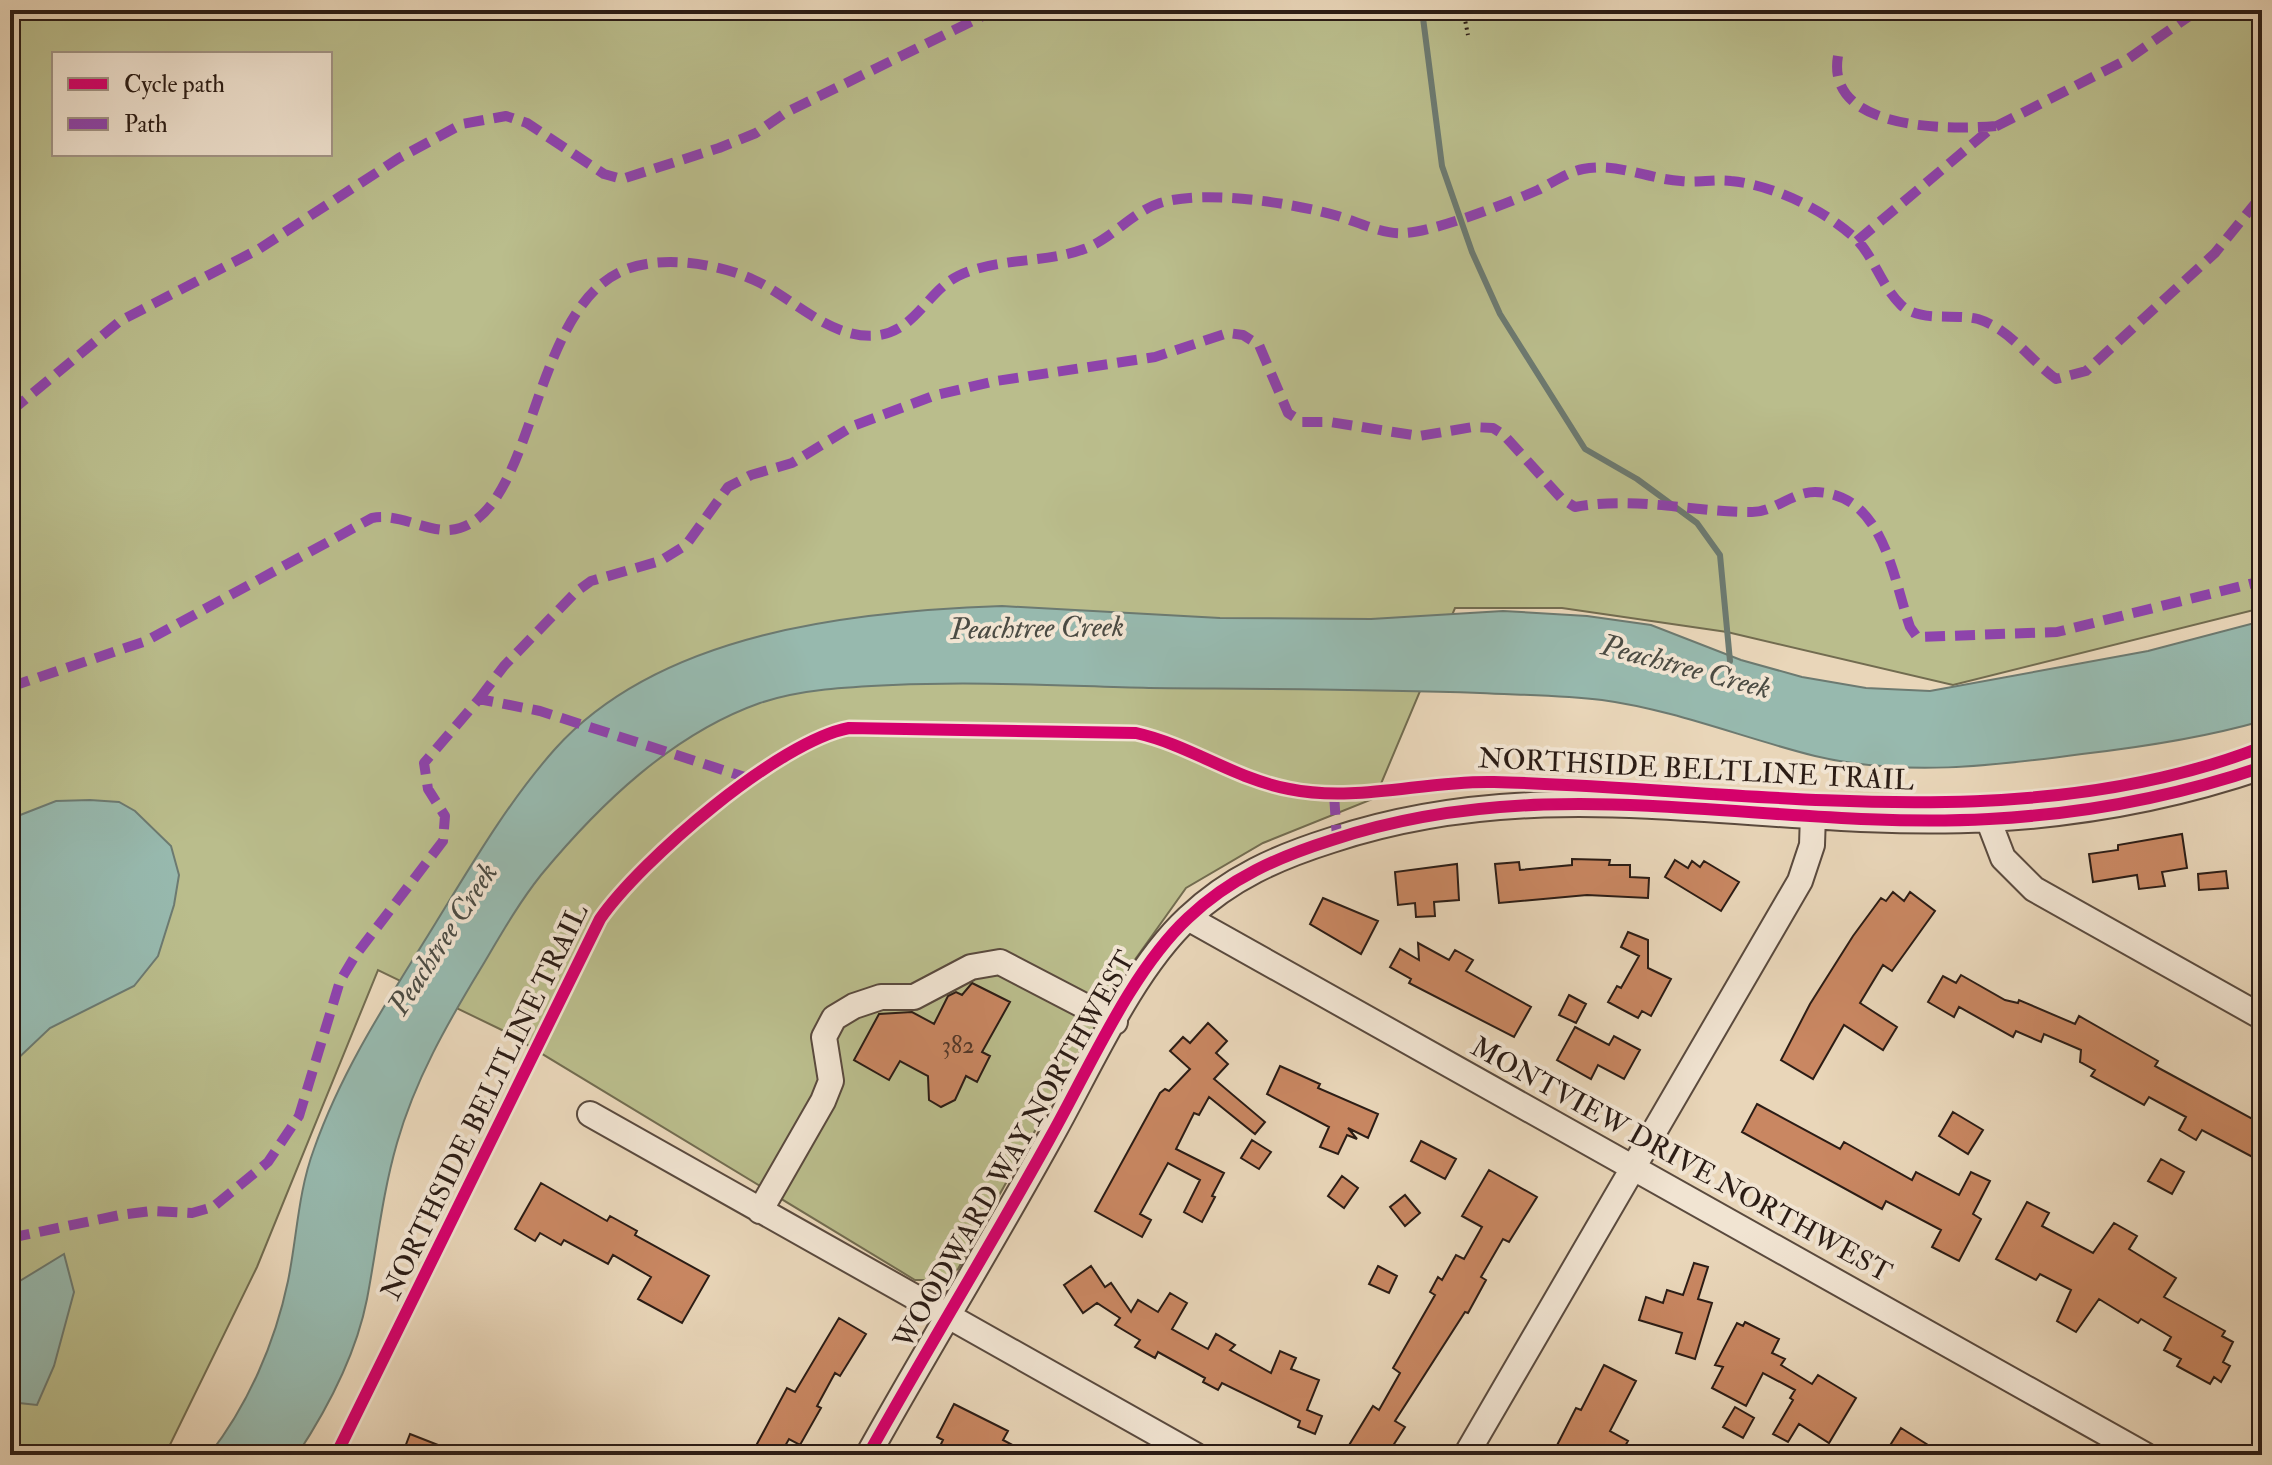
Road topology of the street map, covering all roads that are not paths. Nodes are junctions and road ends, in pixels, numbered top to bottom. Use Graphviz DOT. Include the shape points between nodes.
graph roads {
  1 [pos="2262,767"];
  2 [pos="1813,814"];
  3 [pos="1988,819"];
  4 [pos="1188,918"];
  5 [pos="2262,1017"];
  6 [pos="1115,1022"];
  7 [pos="590,1114"];
  8 [pos="1634,1168"];
  9 [pos="760,1211"];
  10 [pos="948,1316"];
  11 [pos="868,1455"];
  12 [pos="1195,1455"];
  13 [pos="1466,1455"];
  14 [pos="2145,1455"];
  1 -- 3 [label="street, WOODWARD WAY NORTHWEST" via="2149,798"];
  2 -- 3 [label="street, WOODWARD WAY NORTHWEST"];
  2 -- 4 [label="street, WOODWARD WAY NORTHWEST" via="1581,801 1444,812 1281,856 1232,882"];
  2 -- 8 [label="street" via="1812,845 1800,881"];
  3 -- 5 [label="street" via="2003,858 2034,889"];
  4 -- 6 [label="street, WOODWARD WAY NORTHWEST" via="1156,955"];
  4 -- 8 [label="street, MONTVIEW DRIVE NORTHWEST"];
  6 -- 9 [label="street" via="1000,962 971,967 914,997 881,997 854,1006 834,1018 824,1037 831,1081"];
  6 -- 10 [label="street, WOODWARD WAY NORTHWEST"];
  7 -- 9 [label="street"];
  8 -- 13 [label="street"];
  8 -- 14 [label="street, MONTVIEW DRIVE NORTHWEST"];
  9 -- 10 [label="street"];
  10 -- 11 [label="street, WOODWARD WAY NORTHWEST"];
  10 -- 12 [label="street"];
}
